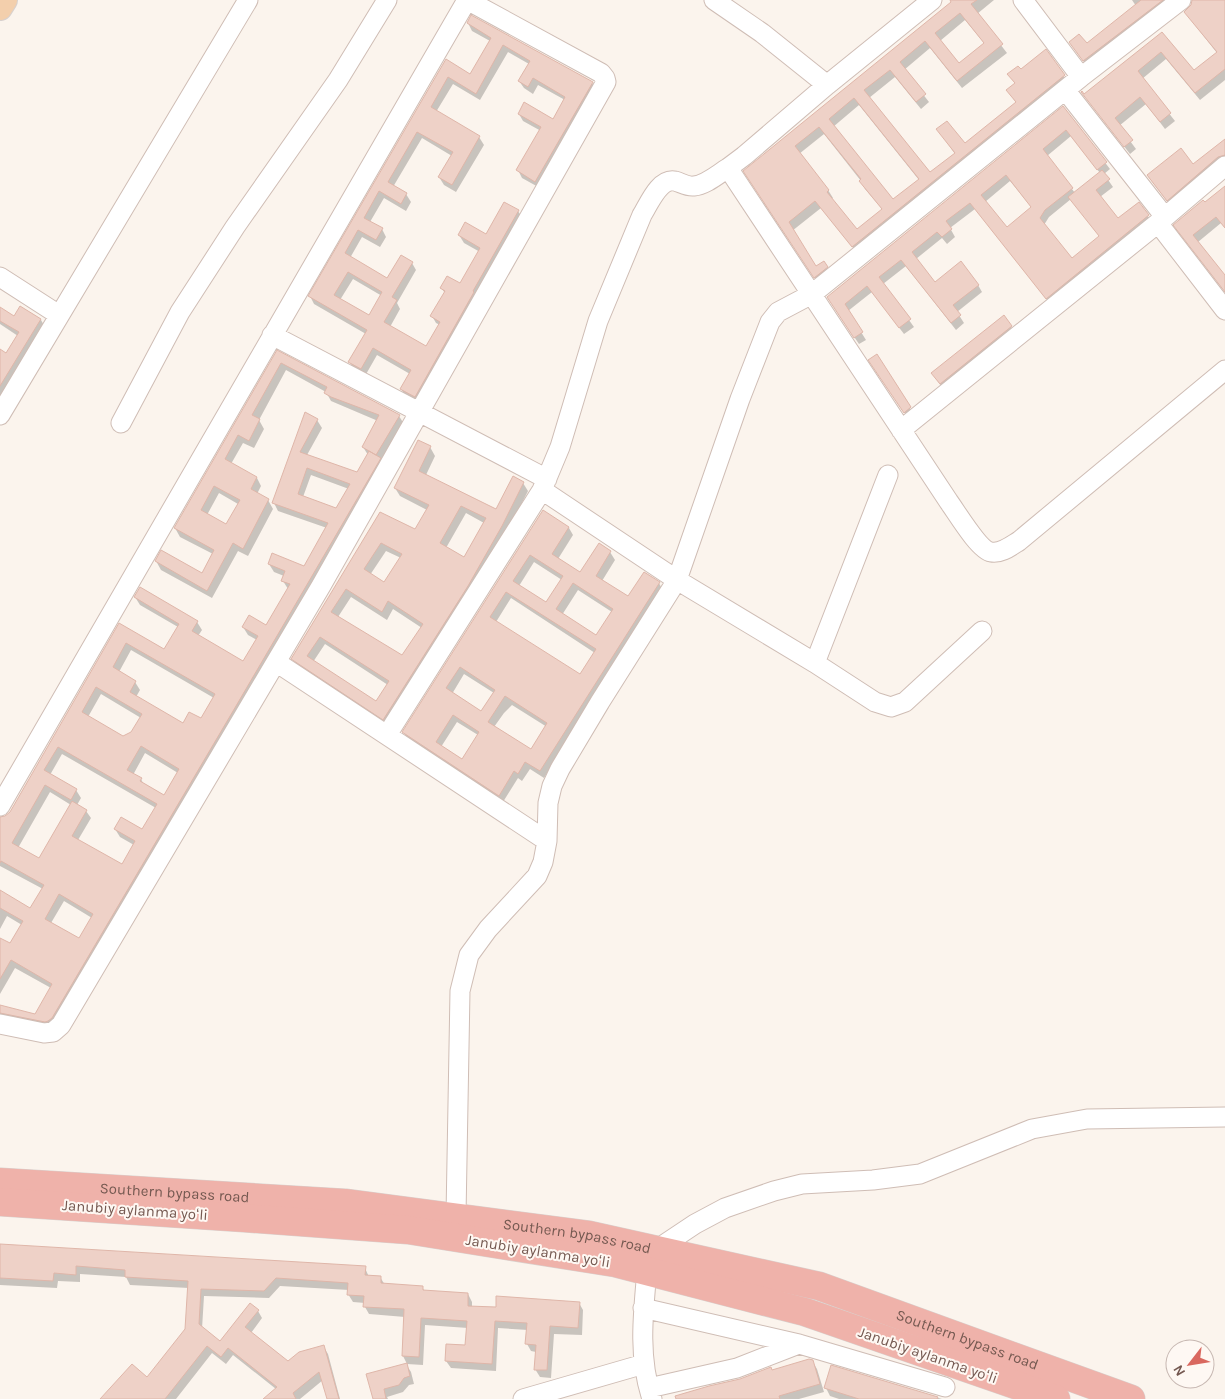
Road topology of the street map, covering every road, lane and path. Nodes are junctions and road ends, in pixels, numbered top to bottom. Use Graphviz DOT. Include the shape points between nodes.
graph roads {
  1 [pos="5,0"];
  2 [pos="248,0"];
  3 [pos="387,0"];
  4 [pos="467,0"];
  5 [pos="714,0"];
  6 [pos="932,0"];
  7 [pos="1023,0"];
  8 [pos="1181,0"];
  9 [pos="0,8"];
  10 [pos="1081,77"];
  11 [pos="827,85"];
  12 [pos="1066,91"];
  13 [pos="1225,166"];
  14 [pos="728,168"];
  15 [pos="1162,220"];
  16 [pos="0,277"];
  17 [pos="812,294"];
  18 [pos="1225,310"];
  19 [pos="60,315"];
  20 [pos="272,335"];
  21 [pos="1225,370"];
  22 [pos="419,412"];
  23 [pos="0,415"];
  24 [pos="121,423"];
  25 [pos="901,430"];
  26 [pos="888,475"];
  27 [pos="544,484"];
  28 [pos="677,580"];
  29 [pos="982,631"];
  30 [pos="276,662"];
  31 [pos="815,663"];
  32 [pos="387,735"];
  33 [pos="0,806"];
  34 [pos="546,841"];
  35 [pos="0,1024"];
  36 [pos="1225,1117"];
  37 [pos="0,1182"];
  38 [pos="0,1202"];
  39 [pos="456,1216"];
  40 [pos="652,1260"];
  41 [pos="644,1308"];
  42 [pos="799,1344"];
  43 [pos="644,1364"];
  44 [pos="945,1387"];
  45 [pos="650,1394"];
  46 [pos="524,1399"];
  47 [pos="1056,1399"];
  48 [pos="1131,1399"];
  1 -- 9 [label="main road"];
  2 -- 19 [label="street"];
  3 -- 24 [label="street" via="338,80 180,312"];
  4 -- 20 [label="street"];
  4 -- 22 [label="street" via="601,74 606,82"];
  5 -- 11 [label="street"];
  6 -- 11 [label="street"];
  7 -- 10 [label="street"];
  8 -- 10 [label="street"];
  10 -- 12 [label="street"];
  11 -- 14 [label="street"];
  12 -- 15 [label="street"];
  12 -- 17 [label="street"];
  13 -- 15 [label="street"];
  14 -- 17 [label="street"];
  14 -- 27 [label="street" via="695,186 664,183 642,216 598,321 565,430"];
  15 -- 18 [label="street"];
  15 -- 25 [label="street"];
  16 -- 19 [label="street"];
  17 -- 25 [label="street"];
  17 -- 28 [label="street" via="778,312 767,329"];
  19 -- 23 [label="street"];
  20 -- 22 [label="street"];
  20 -- 33 [label="street"];
  21 -- 25 [label="street" via="1019,541 1002,551 983,549"];
  22 -- 27 [label="street"];
  22 -- 30 [label="street"];
  26 -- 31 [label="street"];
  27 -- 28 [label="street"];
  27 -- 32 [label="street"];
  28 -- 31 [label="street"];
  28 -- 34 [label="street" via="560,769 548,803"];
  29 -- 31 [label="street" via="905,702 891,707 875,702"];
  30 -- 32 [label="street"];
  30 -- 35 [label="street" via="61,1025 53,1032 44,1033"];
  32 -- 34 [label="street"];
  34 -- 39 [label="street" via="544,862 536,876 469,955 462,982"];
  36 -- 40 [label="street" via="1087,1119 1032,1129 920,1174 802,1184 774,1190 725,1208 695,1224"];
  37 -- 39 [label="highway, Southern bypass road" via="345,1203"];
  38 -- 40 [label="highway, Janubiy aylanma yoʻli" via="408,1230 615,1263"];
  39 -- 40 [label="highway, Southern bypass road" via="589,1235"];
  40 -- 41 [label="street"];
  40 -- 47 [label="highway, Janubiy aylanma yoʻli"];
  40 -- 48 [label="highway, Southern bypass road" via="819,1286"];
  41 -- 42 [label="street"];
  41 -- 43 [label="street"];
  42 -- 44 [label="street"];
  42 -- 45 [label="street" via="737,1368"];
  43 -- 45 [label="street"];
  43 -- 46 [label="street"];
}
